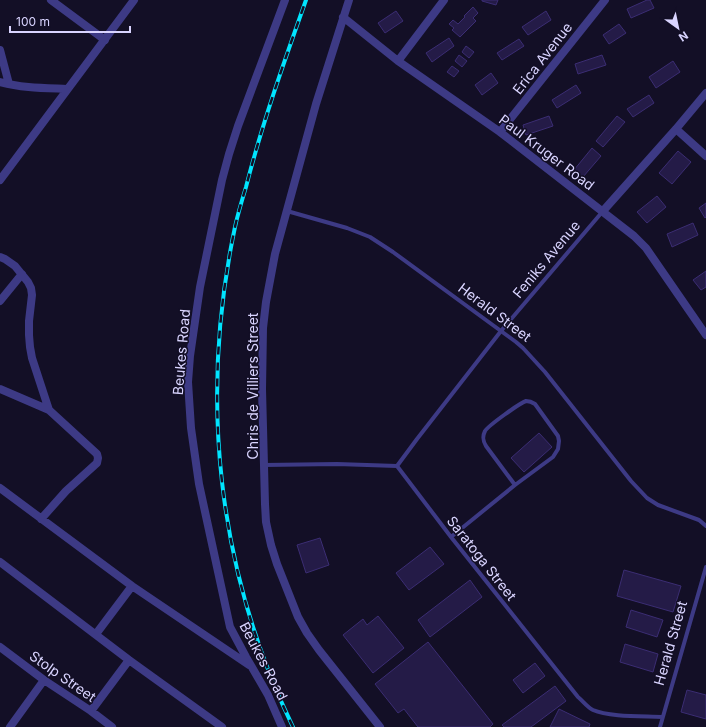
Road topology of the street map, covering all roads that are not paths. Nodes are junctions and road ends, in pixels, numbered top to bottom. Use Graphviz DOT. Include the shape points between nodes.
graph roads {
  1 [pos="51,0"];
  2 [pos="285,0"];
  3 [pos="349,0"];
  4 [pos="444,0"];
  5 [pos="605,0"];
  6 [pos="130,1"];
  7 [pos="343,17"];
  8 [pos="104,40"];
  9 [pos="0,50"];
  10 [pos="398,61"];
  11 [pos="0,82"];
  12 [pos="9,84"];
  13 [pos="67,89"];
  14 [pos="706,93"];
  15 [pos="676,129"];
  16 [pos="500,132"];
  17 [pos="706,156"];
  18 [pos="0,180"];
  19 [pos="286,211"];
  20 [pos="603,211"];
  21 [pos="0,257"];
  22 [pos="22,274"];
  23 [pos="0,301"];
  24 [pos="501,331"];
  25 [pos="706,335"];
  26 [pos="0,389"];
  27 [pos="49,410"];
  28 [pos="264,465"];
  29 [pos="398,466"];
  30 [pos="515,485"];
  31 [pos="0,488"];
  32 [pos="42,519"];
  33 [pos="706,526"];
  34 [pos="451,537"];
  35 [pos="0,562"];
  36 [pos="706,567"];
  37 [pos="132,586"];
  38 [pos="96,634"];
  39 [pos="0,647"];
  40 [pos="129,660"];
  41 [pos="252,667"];
  42 [pos="44,680"];
  43 [pos="91,711"];
  44 [pos="662,717"];
  45 [pos="10,727"];
  46 [pos="112,727"];
  47 [pos="222,727"];
  48 [pos="282,727"];
  49 [pos="380,727"];
  50 [pos="660,727"];
  1 -- 8 [label="street"];
  2 -- 41 [label="street, Beukes Road" via="238,126 222,180 200,287 188,382 197,470 226,614 230,627"];
  3 -- 7 [label="street, Chris de Villiers Street"];
  4 -- 10 [label="street"];
  5 -- 16 [label="street, Erica Avenue"];
  6 -- 8 [label="street"];
  7 -- 10 [label="street, Paul Kruger Road"];
  7 -- 19 [label="street, Chris de Villiers Street"];
  8 -- 13 [label="street"];
  9 -- 12 [label="street"];
  10 -- 16 [label="street, Paul Kruger Road"];
  11 -- 12 [label="street"];
  12 -- 13 [label="street"];
  13 -- 18 [label="street"];
  14 -- 15 [label="street, Feniks Avenue"];
  15 -- 17 [label="street"];
  15 -- 20 [label="street, Feniks Avenue"];
  16 -- 20 [label="street, Paul Kruger Road"];
  19 -- 24 [label="lane, Herald Street" via="370,237"];
  19 -- 28 [label="street, Chris de Villiers Street" via="271,274 263,328"];
  20 -- 24 [label="lane, Feniks Avenue"];
  20 -- 25 [label="street, Paul Kruger Road" via="646,248"];
  21 -- 22 [label="street" via="11,262"];
  22 -- 23 [label="street"];
  22 -- 27 [label="street" via="31,288 28,335 32,358"];
  24 -- 29 [label="lane, Feniks Avenue"];
  24 -- 33 [label="lane, Herald Street" via="533,358 631,481 648,498 658,505 699,520"];
  26 -- 27 [label="street"];
  27 -- 32 [label="street" via="95,452 98,458 94,466 66,491"];
  28 -- 29 [label="lane"];
  28 -- 49 [label="street, Chris de Villiers Street" via="266,522 271,545 298,617 319,650"];
  29 -- 34 [label="lane, Saratoga Street"];
  30 -- 30 [label="lane" via="483,438 485,432 498,420 523,402 530,401 535,404 558,436 559,445 553,457"];
  30 -- 34 [label="lane"];
  31 -- 32 [label="street"];
  32 -- 37 [label="street"];
  34 -- 44 [label="lane, Saratoga Street" via="578,697 591,709 609,714"];
  35 -- 38 [label="street"];
  36 -- 44 [label="lane, Herald Street"];
  37 -- 38 [label="street"];
  37 -- 41 [label="street"];
  38 -- 40 [label="street"];
  39 -- 42 [label="street, Stolp Street"];
  40 -- 43 [label="street"];
  40 -- 47 [label="street"];
  41 -- 48 [label="street, Beukes Road"];
  42 -- 43 [label="street, Stolp Street"];
  42 -- 45 [label="street"];
  43 -- 46 [label="street, Stolp Street"];
  44 -- 50 [label="lane, Herald Street"];
}
